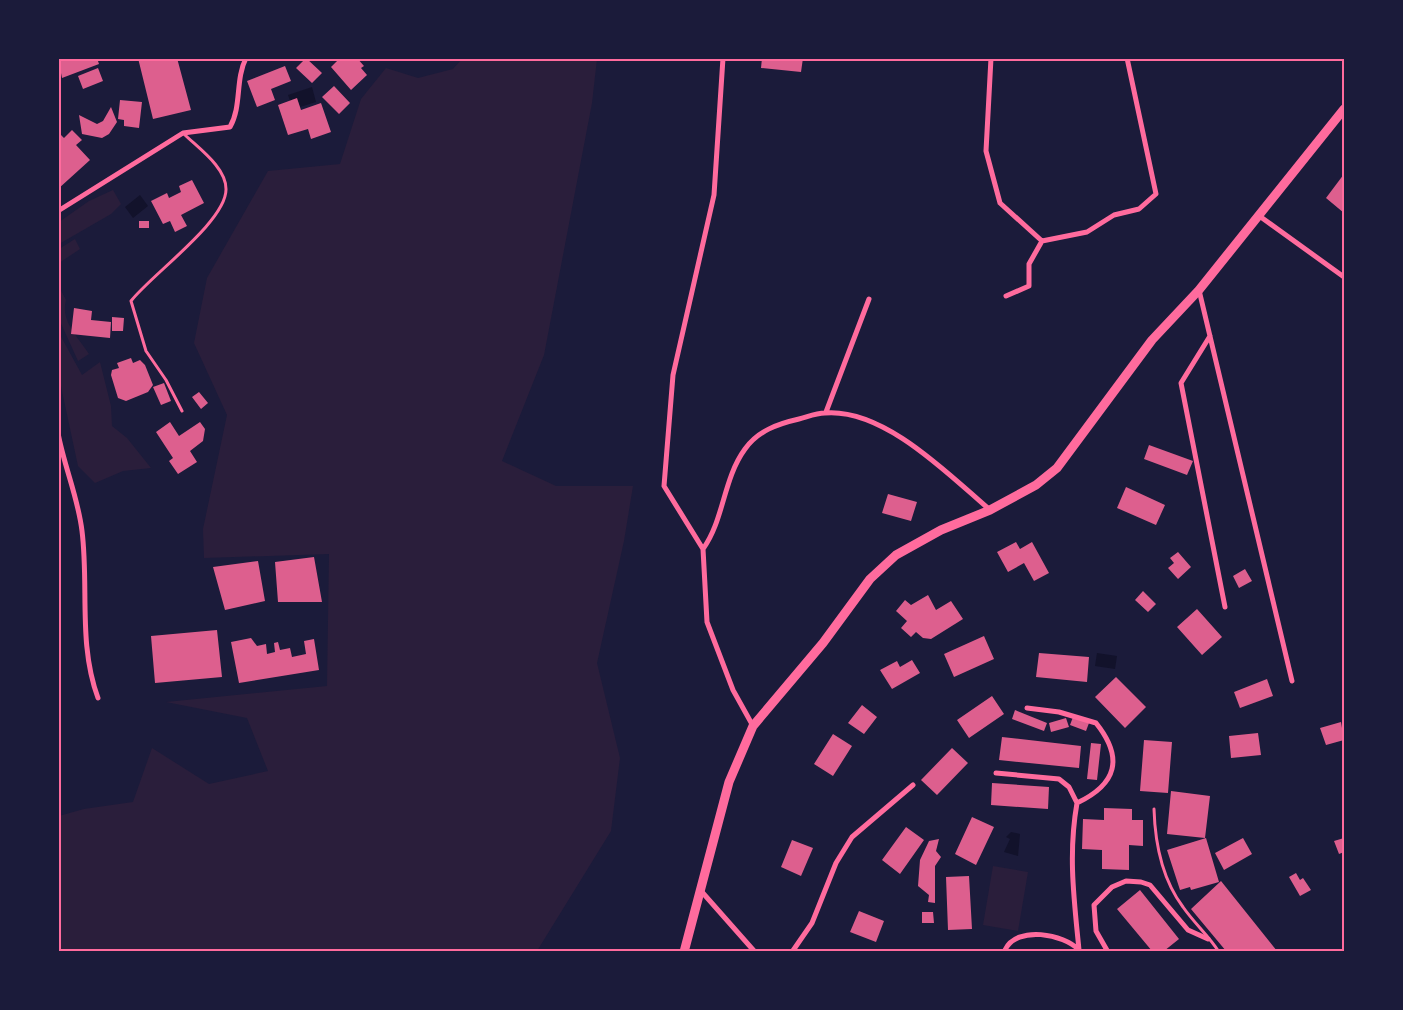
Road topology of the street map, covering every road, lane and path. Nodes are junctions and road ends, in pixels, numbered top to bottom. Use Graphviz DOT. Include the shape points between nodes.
graph roads {
  1 [pos="246,58"];
  2 [pos="723,58"];
  3 [pos="991,58"];
  4 [pos="1127,58"];
  5 [pos="1344,109"];
  6 [pos="183,133"];
  7 [pos="58,212"];
  8 [pos="1258,215"];
  9 [pos="1042,241"];
  10 [pos="1344,277"];
  11 [pos="1199,290"];
  12 [pos="1006,296"];
  13 [pos="869,299"];
  14 [pos="1210,336"];
  15 [pos="182,411"];
  16 [pos="826,412"];
  17 [pos="58,433"];
  18 [pos="990,510"];
  19 [pos="703,549"];
  20 [pos="1225,607"];
  21 [pos="1292,681"];
  22 [pos="99,698"];
  23 [pos="1027,708"];
  24 [pos="753,726"];
  25 [pos="996,773"];
  26 [pos="913,785"];
  27 [pos="1077,803"];
  28 [pos="1154,809"];
  29 [pos="702,892"];
  30 [pos="1208,939"];
  31 [pos="1005,950"];
  32 [pos="684,951"];
  33 [pos="754,951"];
  34 [pos="792,951"];
  35 [pos="992,951"];
  36 [pos="1019,951"];
  37 [pos="1080,951"];
  38 [pos="1108,951"];
  39 [pos="1219,951"];
  1 -- 6 [label="street" via="239,71 235,117 230,127"];
  2 -- 19 [label="street" via="714,195 673,375 664,486"];
  3 -- 9 [label="street" via="986,151 1000,203"];
  4 -- 9 [label="street" via="1156,194 1139,209 1114,215 1087,232"];
  5 -- 8 [label="main road"];
  6 -- 7 [label="street"];
  6 -- 15 [label="lane" via="222,176 226,189 223,200 218,214 190,245 131,301 146,351"];
  8 -- 10 [label="street"];
  8 -- 11 [label="main road"];
  9 -- 12 [label="street" via="1029,264 1029,286"];
  11 -- 14 [label="street"];
  11 -- 18 [label="main road" via="1152,340 1057,468"];
  13 -- 16 [label="street"];
  14 -- 20 [label="street" via="1181,383"];
  14 -- 21 [label="street"];
  16 -- 18 [label="street" via="862,418 887,429"];
  16 -- 19 [label="street" via="769,428 745,448 721,505 715,532"];
  17 -- 22 [label="street" via="75,489 82,531 86,652"];
  18 -- 24 [label="main road" via="941,530 896,555 870,579 823,643"];
  19 -- 24 [label="street" via="707,622 733,690"];
  23 -- 27 [label="street" via="1081,716 1096,723 1110,746 1112,772 1108,783"];
  24 -- 29 [label="main road" via="729,782"];
  25 -- 27 [label="street" via="1059,779 1069,787"];
  26 -- 34 [label="street" via="852,837 836,863 812,923"];
  27 -- 37 [label="street" via="1070,868"];
  28 -- 30 [label="lane" via="1161,863 1181,906"];
  29 -- 32 [label="main road"];
  29 -- 33 [label="street"];
  30 -- 38 [label="street" via="1188,930 1149,885 1126,881 1094,905 1096,931"];
  30 -- 39 [label="lane"];
  31 -- 35 [label="street"];
  31 -- 36 [label="street"];
  31 -- 37 [label="street" via="1025,935 1068,940"];
}
